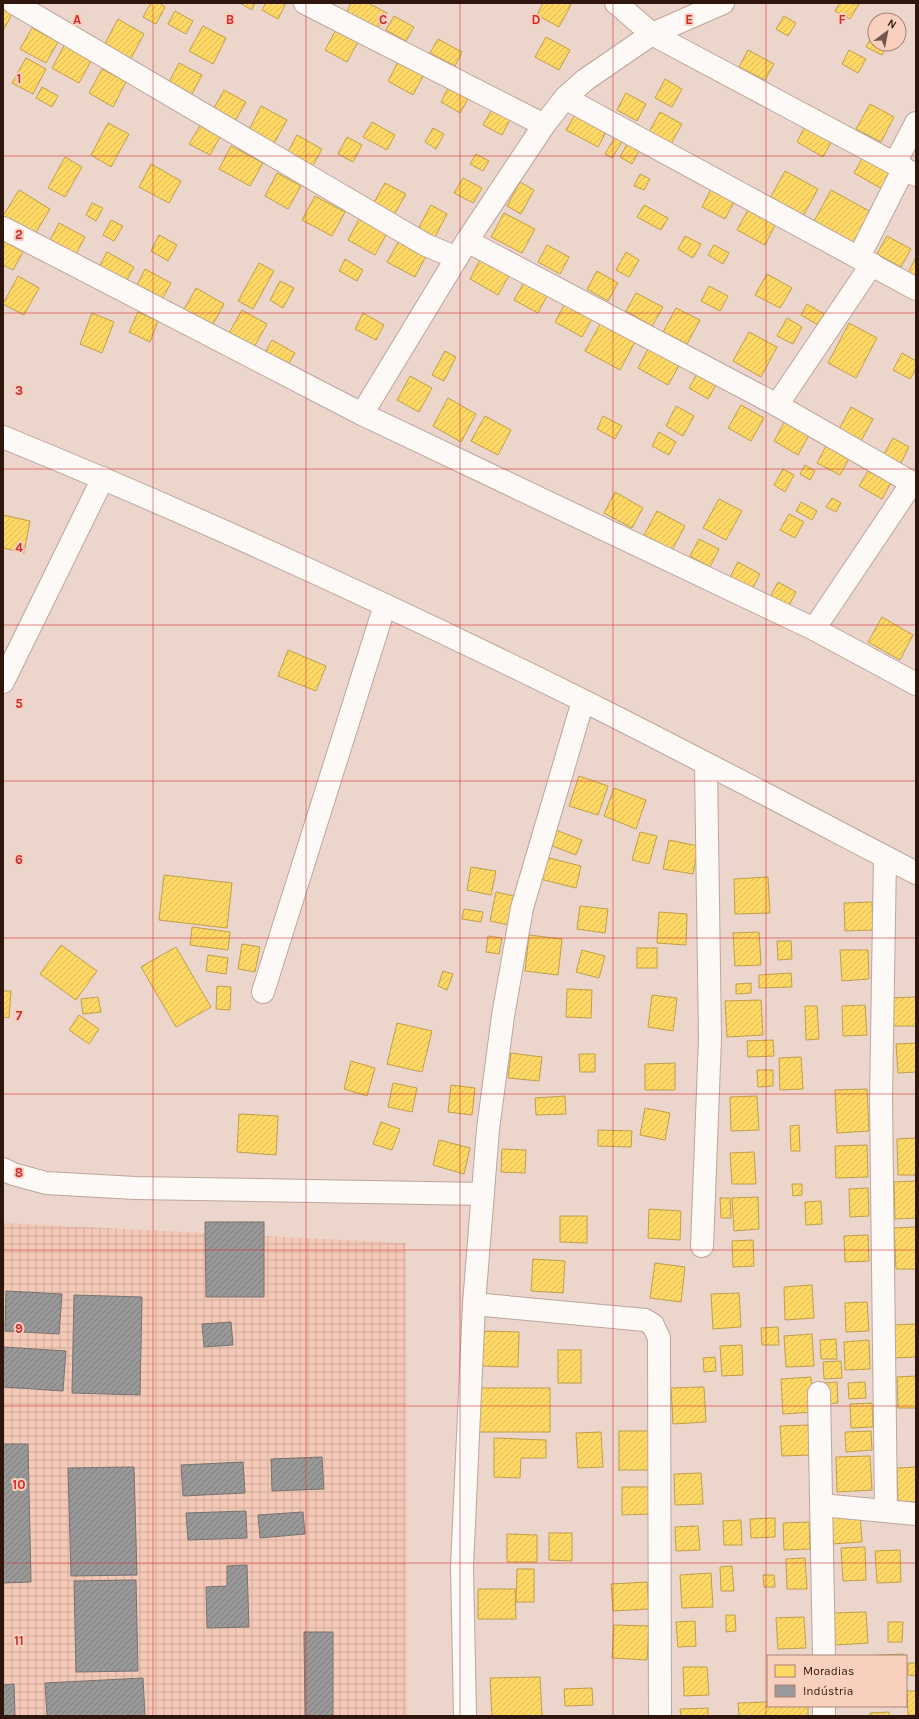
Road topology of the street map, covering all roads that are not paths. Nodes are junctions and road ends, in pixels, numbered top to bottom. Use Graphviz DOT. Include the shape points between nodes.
graph roads {
  1 [pos="14,3"];
  2 [pos="305,3"];
  3 [pos="616,3"];
  4 [pos="723,3"];
  5 [pos="652,34"];
  6 [pos="564,98"];
  7 [pos="916,123"];
  8 [pos="544,125"];
  9 [pos="905,169"];
  10 [pos="3,228"];
  11 [pos="462,250"];
  12 [pos="865,261"];
  13 [pos="916,289"];
  14 [pos="777,405"];
  15 [pos="362,414"];
  16 [pos="3,437"];
  17 [pos="103,478"];
  18 [pos="914,484"];
  19 [pos="385,605"];
  20 [pos="814,629"];
  21 [pos="3,682"];
  22 [pos="916,684"];
  23 [pos="583,701"];
  24 [pos="706,765"];
  25 [pos="885,857"];
  26 [pos="916,873"];
  27 [pos="263,992"];
  28 [pos="3,1169"];
  29 [pos="483,1194"];
  30 [pos="702,1246"];
  31 [pos="474,1304"];
  32 [pos="819,1393"];
  33 [pos="821,1505"];
  34 [pos="886,1511"];
  35 [pos="916,1514"];
  36 [pos="824,1655"];
  37 [pos="465,1716"];
  38 [pos="660,1716"];
  1 -- 11 [label="street" via="395,228 426,245"];
  2 -- 8 [label="street"];
  3 -- 5 [label="street"];
  4 -- 5 [label="street"];
  5 -- 6 [label="street" via="585,80"];
  5 -- 9 [label="street"];
  6 -- 8 [label="street"];
  6 -- 12 [label="street"];
  7 -- 9 [label="street"];
  8 -- 11 [label="street"];
  9 -- 12 [label="street"];
  10 -- 15 [label="street"];
  11 -- 14 [label="street"];
  11 -- 15 [label="street"];
  12 -- 13 [label="street"];
  12 -- 14 [label="street"];
  14 -- 18 [label="street"];
  15 -- 20 [label="street"];
  16 -- 17 [label="street"];
  17 -- 19 [label="street"];
  17 -- 21 [label="street"];
  18 -- 20 [label="street"];
  19 -- 23 [label="street"];
  19 -- 27 [label="street"];
  20 -- 22 [label="street"];
  23 -- 24 [label="street"];
  23 -- 29 [label="street" via="522,908 503,1016 488,1129"];
  24 -- 25 [label="street"];
  24 -- 30 [label="street" via="710,1038"];
  25 -- 26 [label="street"];
  25 -- 34 [label="street" via="881,1100"];
  28 -- 29 [label="street" via="46,1183 135,1188"];
  29 -- 31 [label="street"];
  31 -- 37 [label="street" via="462,1567"];
  31 -- 38 [label="street" via="645,1320 653,1325 659,1338"];
  32 -- 33 [label="street"];
  33 -- 34 [label="street"];
  33 -- 36 [label="street"];
  34 -- 35 [label="street"];
}
